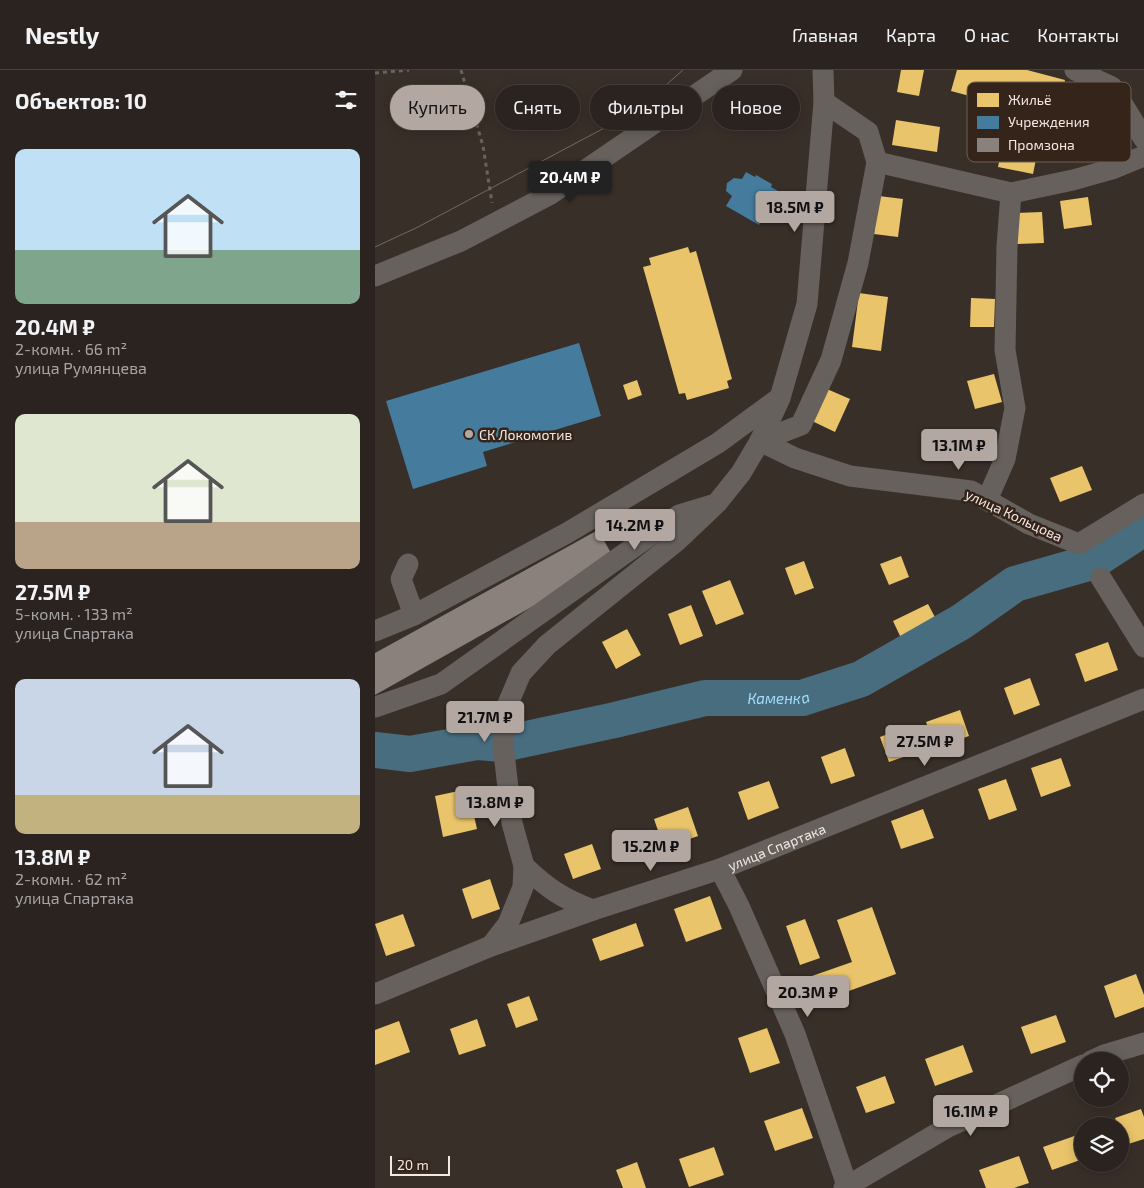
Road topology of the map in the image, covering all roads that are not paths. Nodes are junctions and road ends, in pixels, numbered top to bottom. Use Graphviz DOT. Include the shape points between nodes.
graph roads {
  1 [pos="732,70"];
  2 [pos="823,70"];
  3 [pos="1075,70"];
  4 [pos="1102,82"];
  5 [pos="824,102"];
  6 [pos="1131,117"];
  7 [pos="1144,139"];
  8 [pos="1144,156"];
  9 [pos="877,162"];
  10 [pos="1130,162"];
  11 [pos="1131,162"];
  12 [pos="1011,193"];
  13 [pos="375,276"];
  14 [pos="780,398"];
  15 [pos="760,441"];
  16 [pos="987,500"];
  17 [pos="717,503"];
  18 [pos="1144,504"];
  19 [pos="408,564"];
  20 [pos="1101,578"];
  21 [pos="414,616"];
  22 [pos="375,632"];
  23 [pos="1144,647"];
  24 [pos="1144,699"];
  25 [pos="375,707"];
  26 [pos="525,866"];
  27 [pos="720,869"];
  28 [pos="593,910"];
  29 [pos="491,946"];
  30 [pos="375,994"];
  31 [pos="1144,1043"];
  32 [pos="1114,1052"];
  33 [pos="1074,1069"];
  34 [pos="847,1188"];
  1 -- 13 [label="street" via="549,196 461,241"];
  2 -- 5 [label="street"];
  3 -- 4 [label="street"];
  5 -- 9 [label="street" via="868,132"];
  5 -- 14 [label="street" via="807,304"];
  6 -- 7 [label="street"];
  8 -- 11 [label="street"];
  9 -- 12 [label="street"];
  9 -- 15 [label="street" via="858,262 831,360 801,425"];
  10 -- 12 [label="street" via="1112,170"];
  12 -- 16 [label="street" via="1005,350 1015,408 1005,459"];
  14 -- 15 [label="street"];
  14 -- 21 [label="street" via="718,443 567,533"];
  15 -- 16 [label="street, улица Кольцова" via="795,458 850,476 971,491"];
  15 -- 17 [label="street" via="741,473"];
  16 -- 18 [label="street, улица Кольцова" via="1029,524 1079,544"];
  17 -- 25 [label="street" via="679,515 441,684"];
  17 -- 26 [label="street" via="678,540 547,645 521,674 507,706 503,744 512,823"];
  19 -- 21 [label="street" via="401,579"];
  20 -- 23 [label="street"];
  21 -- 22 [label="street"];
  24 -- 27 [label="street, улица Спартака"];
  26 -- 28 [label="street" via="570,902"];
  26 -- 29 [label="street" via="523,887 508,924"];
  27 -- 28 [label="street, улица Спартака"];
  27 -- 34 [label="street" via="795,1034"];
  28 -- 29 [label="street, улица Спартака"];
  29 -- 30 [label="street, улица Спартака"];
  31 -- 32 [label="street"];
  33 -- 34 [label="street" via="948,1127"];
}
